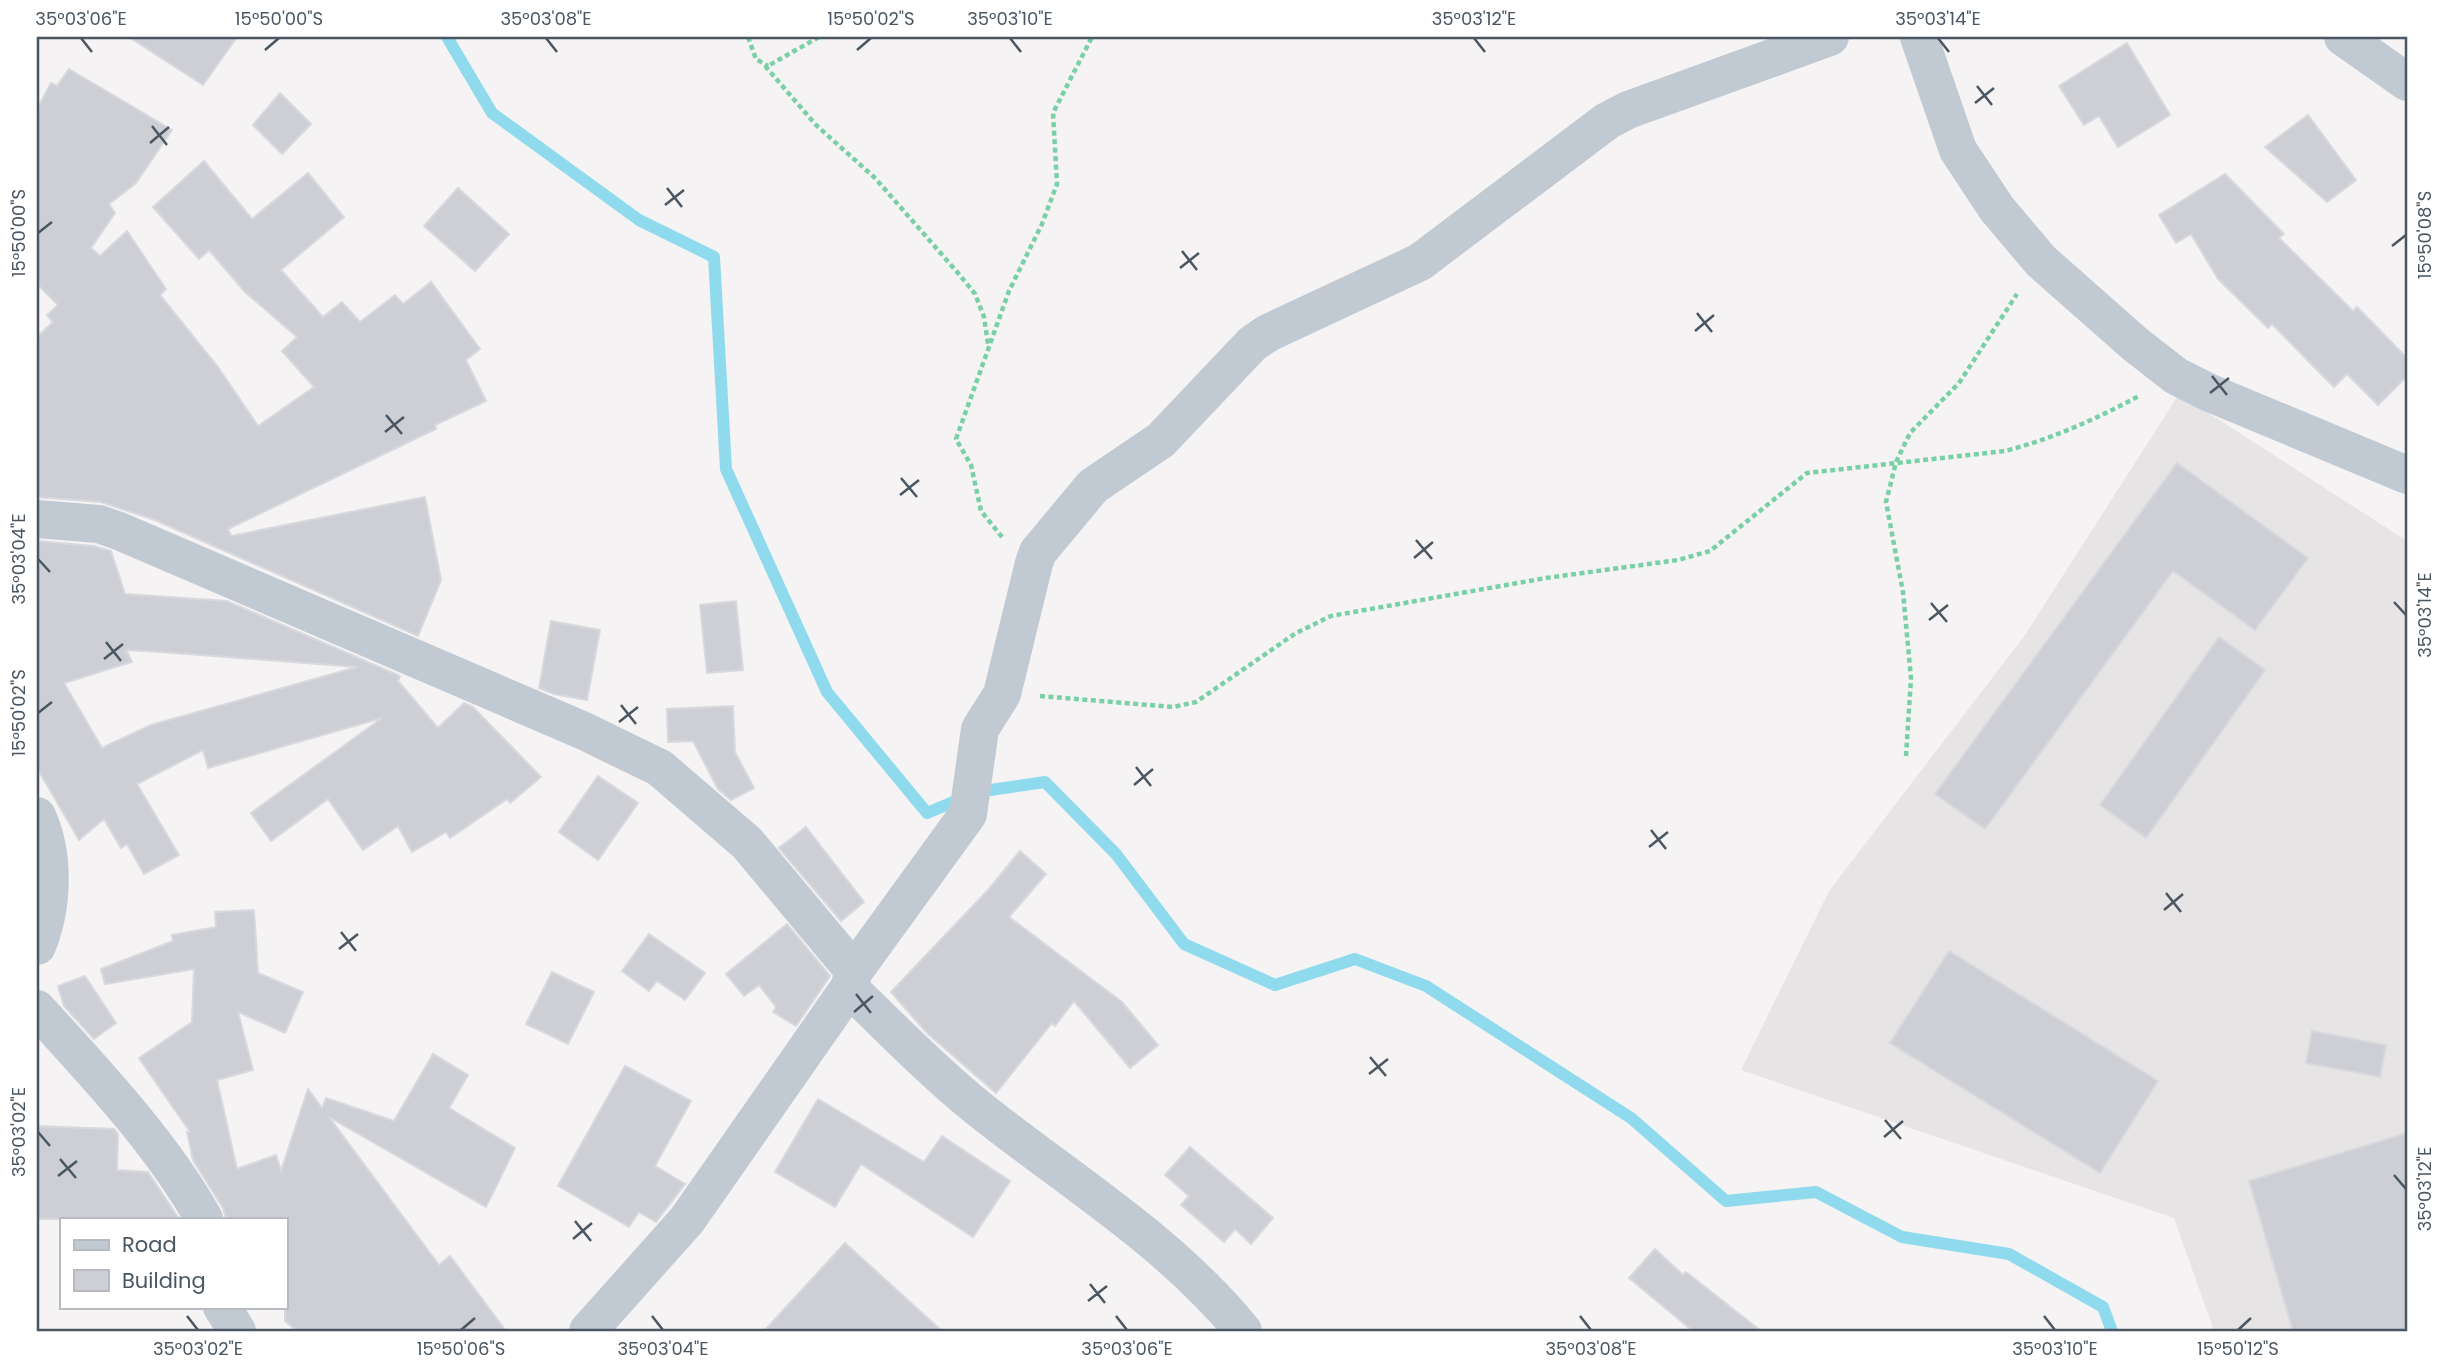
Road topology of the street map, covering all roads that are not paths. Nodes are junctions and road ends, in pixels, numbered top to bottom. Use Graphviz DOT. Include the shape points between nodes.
graph roads {
  1 [pos="1830,37"];
  2 [pos="1919,37"];
  3 [pos="2343,37"];
  4 [pos="2407,82"];
  5 [pos="2407,475"];
  6 [pos="37,519"];
  7 [pos="37,816"];
  8 [pos="37,946"];
  9 [pos="852,979"];
  10 [pos="37,1009"];
  11 [pos="203,1218"];
  12 [pos="223,1308"];
  13 [pos="237,1331"];
  14 [pos="588,1331"];
  15 [pos="1243,1331"];
  1 -- 9 [label="street" via="1607,121 1420,262 1252,344 1161,440 1093,486 1038,552 1002,694 980,729 968,814"];
  2 -- 5 [label="street" via="1958,150 1997,209 2041,261 2176,376"];
  3 -- 4 [label="street"];
  6 -- 9 [label="street" via="99,524 119,531 660,768 747,843"];
  7 -- 8 [label="street" via="50,881"];
  9 -- 14 [label="street" via="687,1220"];
  9 -- 15 [label="street" via="960,1093 1116,1211 1169,1256"];
  10 -- 11 [label="street" via="128,1115"];
  12 -- 13 [label="street"];
}
